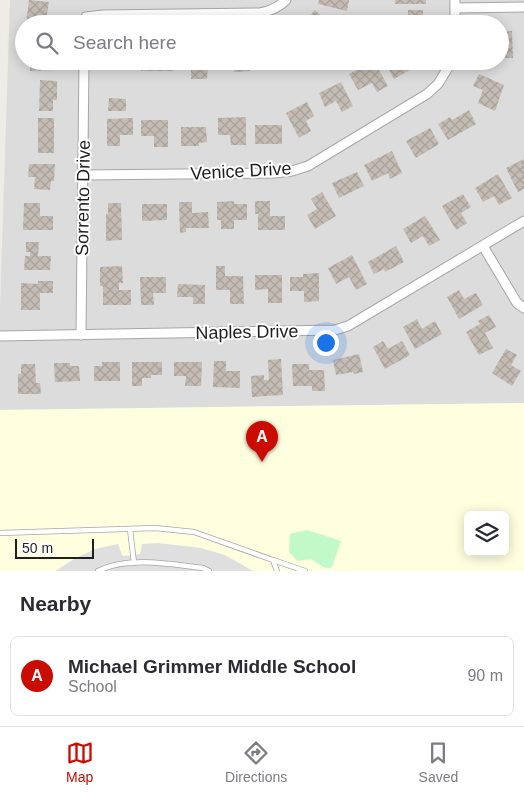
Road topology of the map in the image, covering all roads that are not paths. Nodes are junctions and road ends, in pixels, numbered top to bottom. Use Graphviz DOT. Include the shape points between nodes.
graph roads {
  1 [pos="286,0"];
  2 [pos="455,4"];
  3 [pos="524,7"];
  4 [pos="103,15"];
  5 [pos="84,70"];
  6 [pos="447,70"];
  7 [pos="83,175"];
  8 [pos="524,221"];
  9 [pos="483,246"];
  10 [pos="524,308"];
  11 [pos="81,335"];
  12 [pos="0,336"];
  13 [pos="130,529"];
  14 [pos="0,533"];
  15 [pos="273,560"];
  16 [pos="134,563"];
  17 [pos="98,571"];
  18 [pos="209,571"];
  19 [pos="277,571"];
  20 [pos="305,571"];
  1 -- 4 [label="street" via="272,10 260,13"];
  2 -- 3 [label="street"];
  5 -- 7 [label="street, Sorrento Drive"];
  6 -- 7 [label="street, Venice Drive" via="438,84 426,94 308,166 292,171"];
  7 -- 11 [label="street, Sorrento Drive"];
  8 -- 9 [label="street, Naples Drive"];
  9 -- 10 [label="street" via="517,303"];
  9 -- 11 [label="street, Naples Drive" via="348,326 335,330"];
  11 -- 12 [label="street, Naples Drive"];
  13 -- 14 [label="lane"];
  13 -- 15 [label="lane" via="194,532"];
  13 -- 16 [label="lane"];
  15 -- 19 [label="lane"];
  15 -- 20 [label="lane"];
  16 -- 17 [label="lane" via="107,566"];
  16 -- 18 [label="lane" via="154,561"];
}
